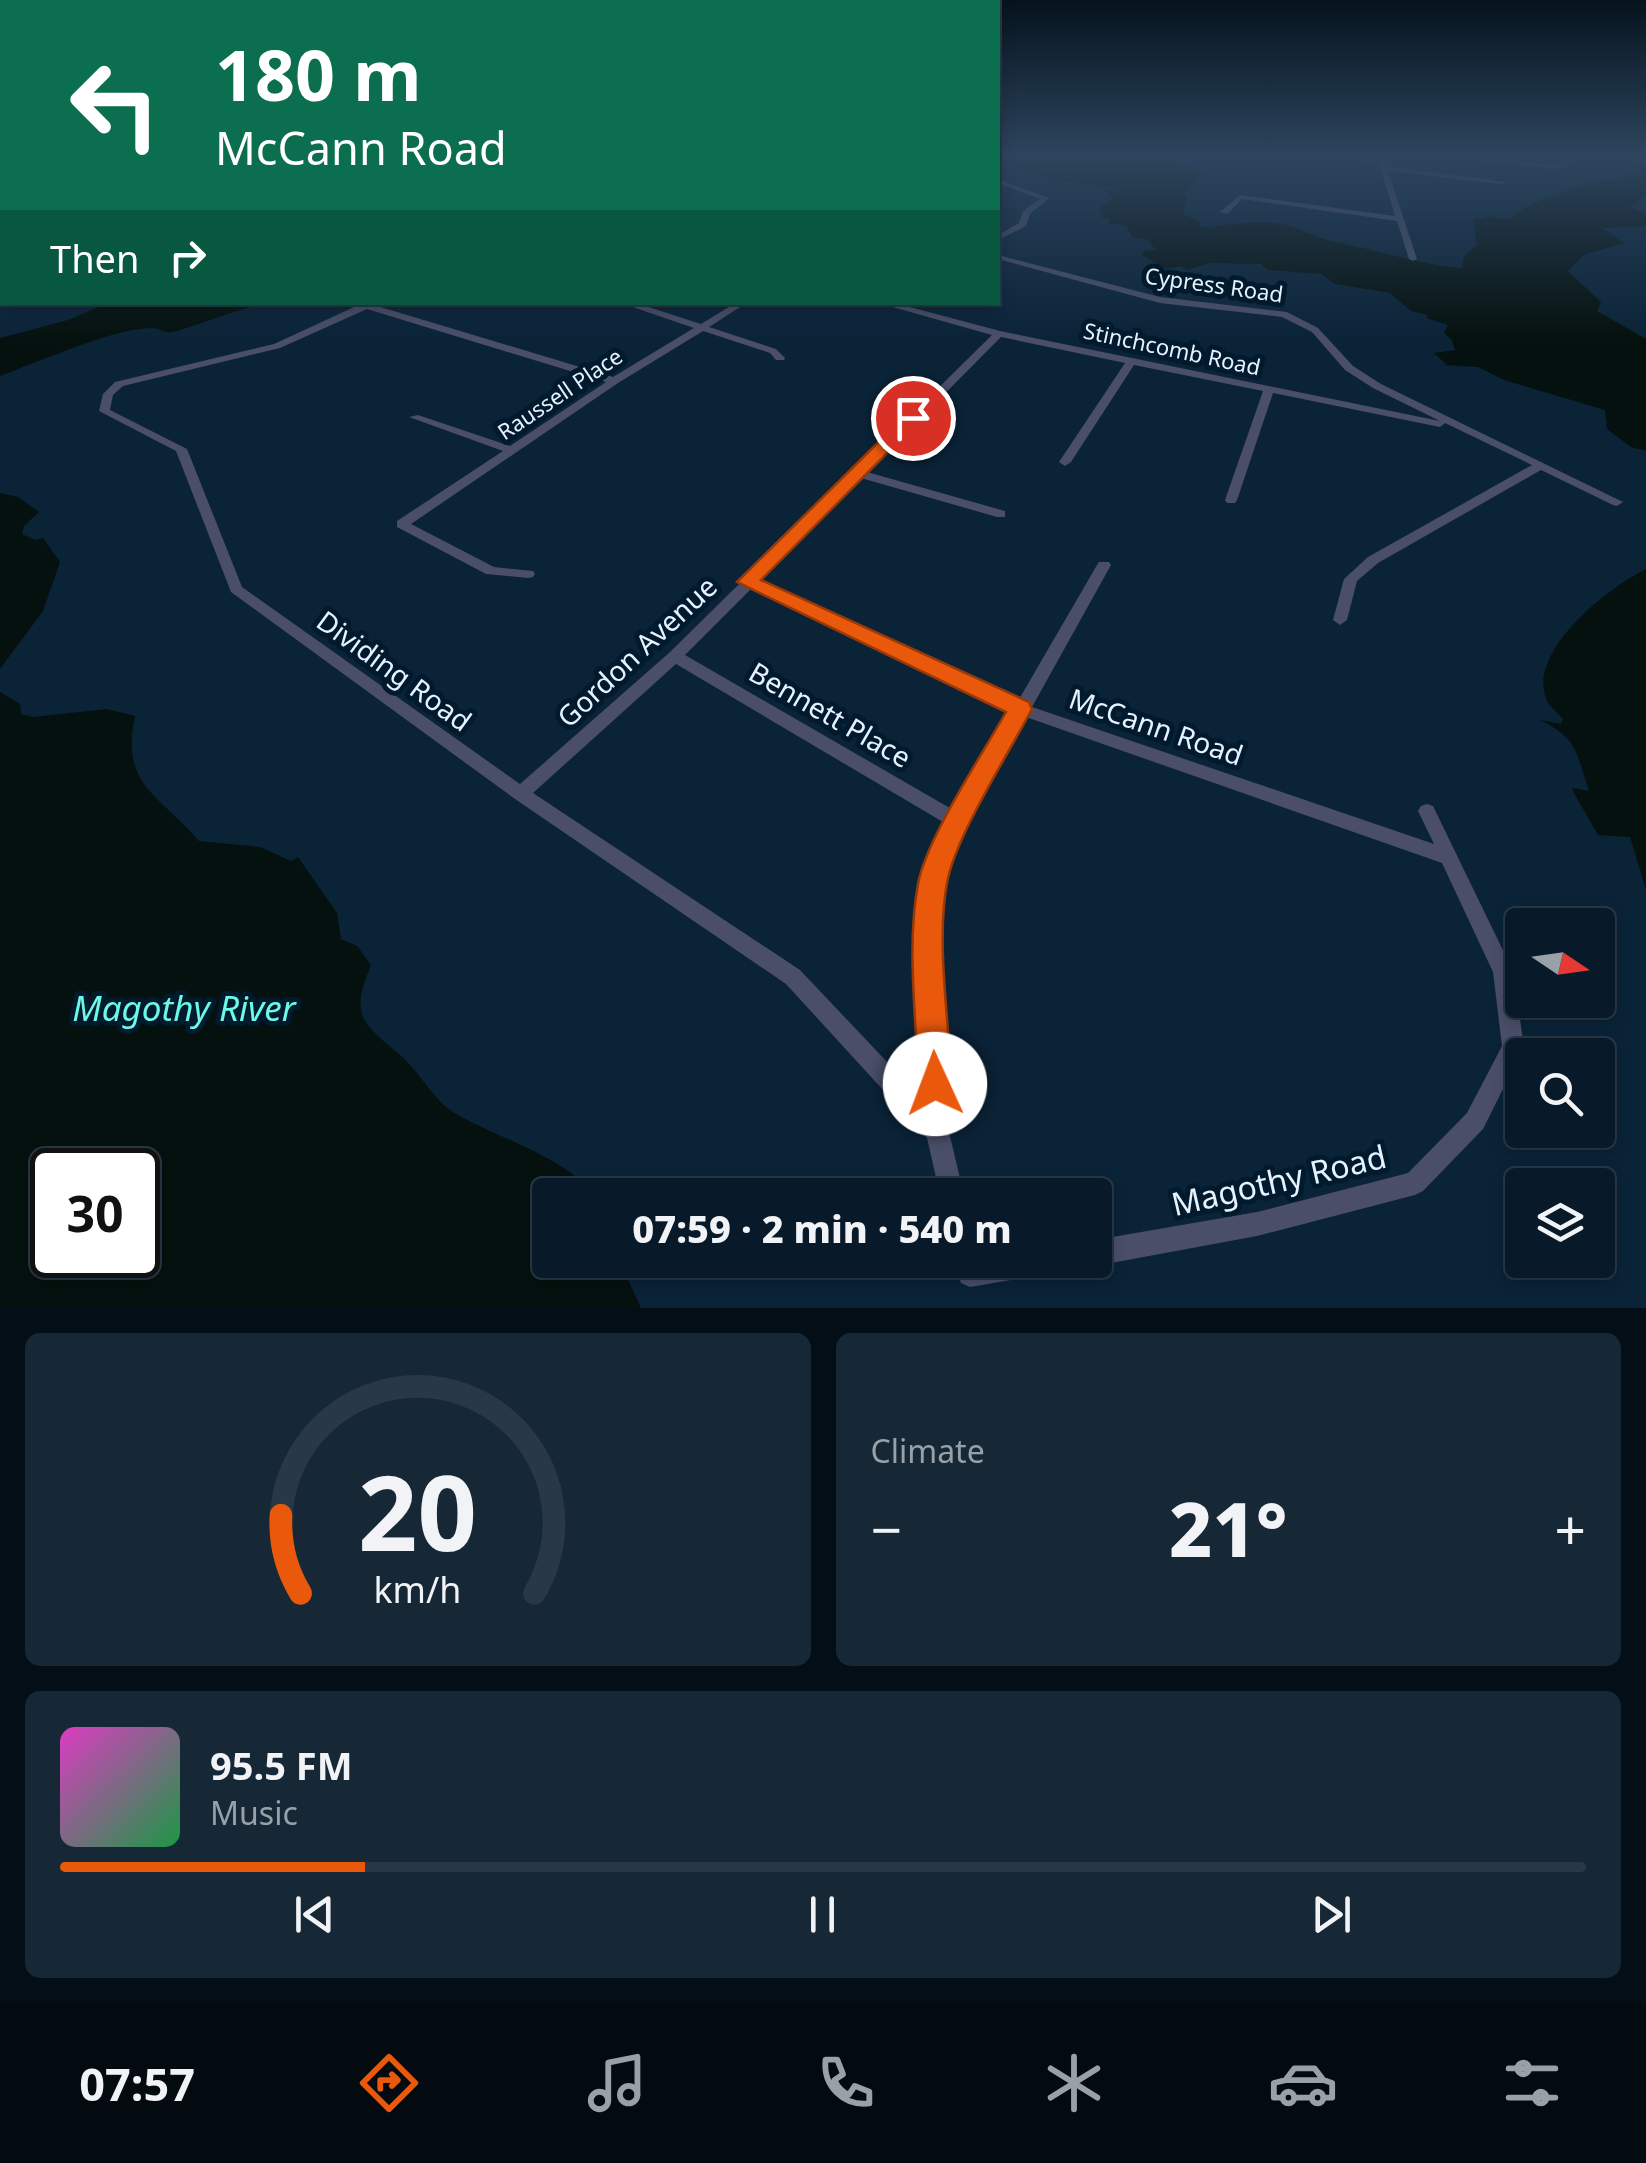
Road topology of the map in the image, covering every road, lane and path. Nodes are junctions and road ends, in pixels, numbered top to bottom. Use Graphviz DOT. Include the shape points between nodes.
graph roads {
  1 [pos="1025,217"];
  2 [pos="1386,217"];
  3 [pos="1400,219"];
  4 [pos="1000,237"];
  5 [pos="1000,258"];
  6 [pos="1412,259"];
  7 [pos="368,305"];
  8 [pos="373,305"];
  9 [pos="631,305"];
  10 [pos="739,305"];
  11 [pos="890,305"];
  12 [pos="701,328"];
  13 [pos="999,334"];
  14 [pos="780,358"];
  15 [pos="1132,361"];
  16 [pos="614,381"];
  17 [pos="1268,389"];
  18 [pos="414,417"];
  19 [pos="1459,428"];
  20 [pos="512,450"];
  21 [pos="1065,462"];
  22 [pos="1539,466"];
  23 [pos="856,474"];
  24 [pos="1231,500"];
  25 [pos="1617,502"];
  26 [pos="1001,514"];
  27 [pos="1104,564"];
  28 [pos="528,574"];
  29 [pos="747,582"];
  30 [pos="1340,620"];
  31 [pos="675,656"];
  32 [pos="1020,709"];
  33 [pos="521,794"];
  34 [pos="1426,811"];
  35 [pos="958,822"];
  36 [pos="1445,856"];
  37 [pos="937,1132"];
  38 [pos="948,1178"];
  39 [pos="1112,1249"];
  1 -- 4 [label="street"];
  2 -- 3 [label="street"];
  3 -- 6 [label="street"];
  5 -- 19 [label="street, Cypress Road" via="1160,300 1260,309 1300,320 1349,368"];
  7 -- 33 [label="street, Dividing Road" via="277,346 119,384 104,411 181,449 236,590"];
  8 -- 16 [label="street"];
  9 -- 12 [label="street"];
  10 -- 12 [label="street, Raussell Place"];
  11 -- 13 [label="street, Stinchcomb Road"];
  12 -- 14 [label="street"];
  12 -- 16 [label="street, Raussell Place"];
  13 -- 15 [label="street, Stinchcomb Road"];
  13 -- 23 [label="street, Gordon Avenue"];
  15 -- 17 [label="street, Stinchcomb Road"];
  15 -- 21 [label="street"];
  16 -- 20 [label="street, Raussell Place"];
  17 -- 19 [label="street, Stinchcomb Road"];
  17 -- 24 [label="street"];
  18 -- 20 [label="street"];
  19 -- 22 [label="street, Cypress Road"];
  20 -- 28 [label="street, Raussell Place" via="402,524 492,571"];
  22 -- 25 [label="street, Cypress Road"];
  22 -- 30 [label="street" via="1373,560 1351,579"];
  23 -- 26 [label="street"];
  23 -- 29 [label="street, Gordon Avenue"];
  27 -- 32 [label="street"];
  29 -- 31 [label="street, Gordon Avenue"];
  29 -- 32 [label="street, McCann Road"];
  31 -- 33 [label="street, Gordon Avenue"];
  31 -- 35 [label="street, Bennett Place"];
  32 -- 35 [label="street"];
  32 -- 36 [label="street, McCann Road"];
  33 -- 37 [label="street, Dividing Road" via="794,978"];
  34 -- 36 [label="street, Magothy Road"];
  35 -- 37 [label="street" via="932,880"];
  36 -- 39 [label="street, Magothy Road" via="1503,970 1513,1046 1475,1121 1415,1183 1257,1224"];
  37 -- 38 [label="street"];
}
